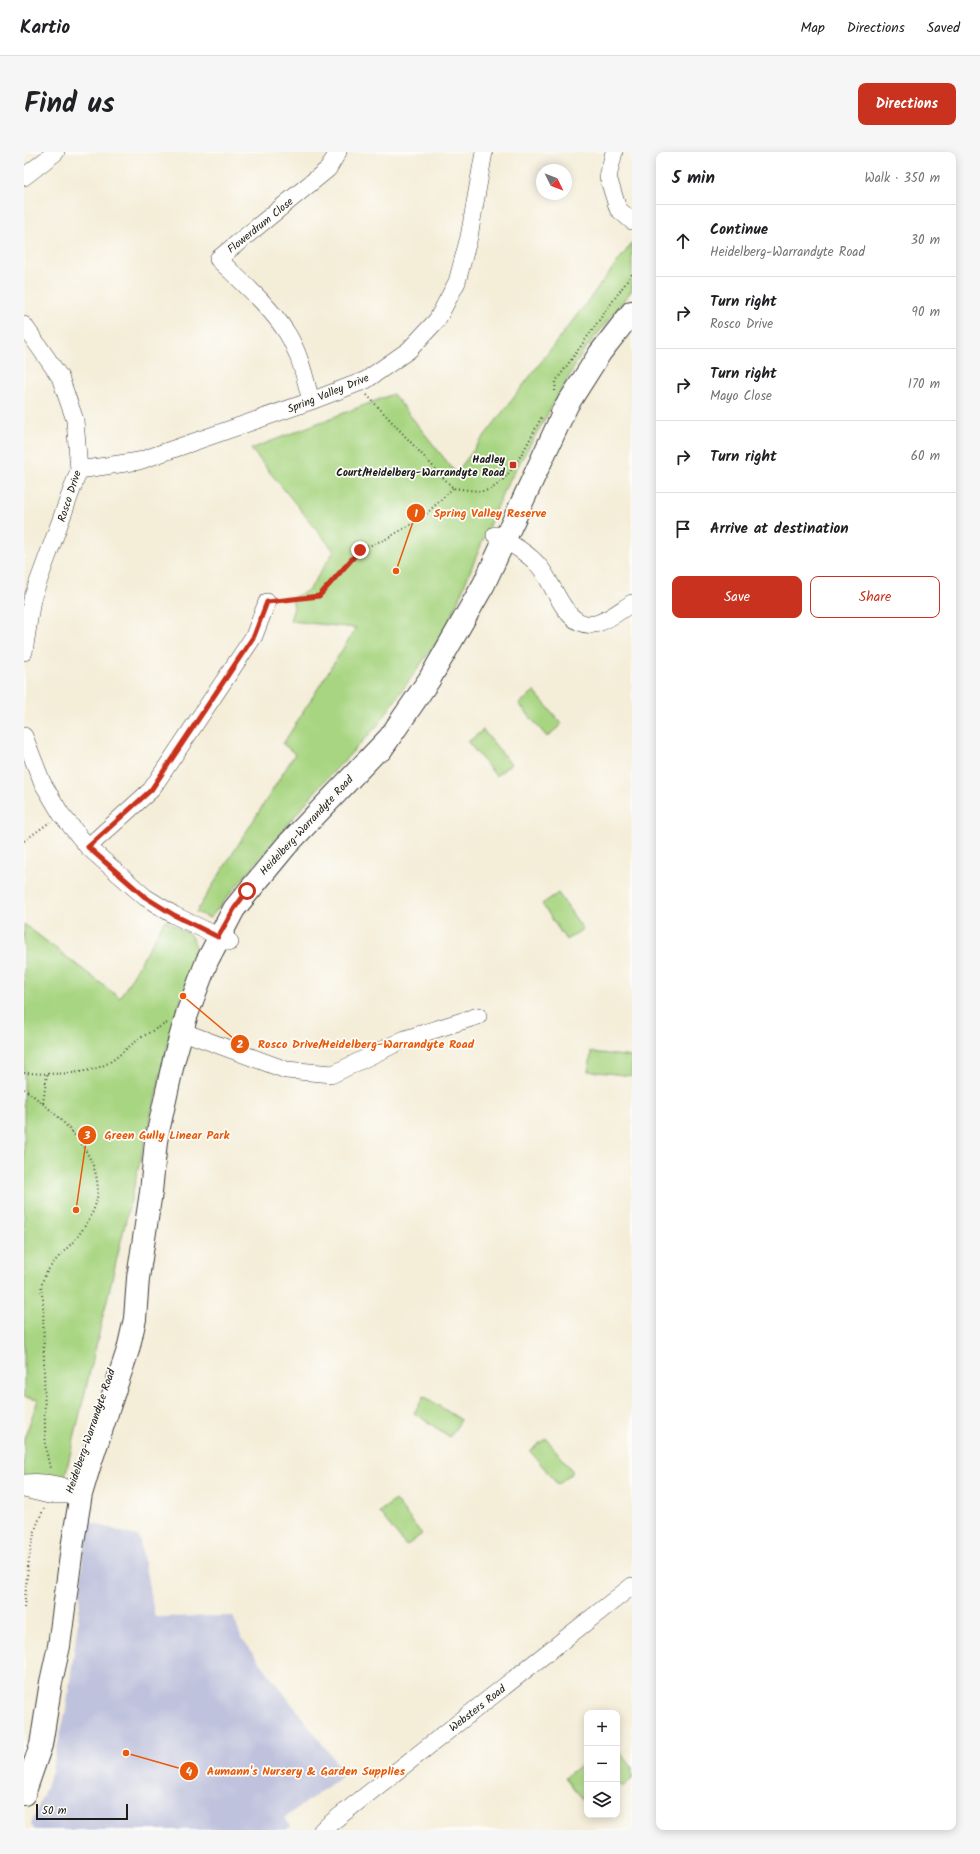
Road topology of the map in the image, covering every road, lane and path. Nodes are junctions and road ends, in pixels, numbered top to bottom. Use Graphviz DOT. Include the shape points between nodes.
graph roads {
  1 [pos="56,152"];
  2 [pos="338,152"];
  3 [pos="484,152"];
  4 [pos="614,152"];
  5 [pos="24,177"];
  6 [pos="632,220"];
  7 [pos="632,312"];
  8 [pos="24,325"];
  9 [pos="356,384"];
  10 [pos="311,401"];
  11 [pos="79,470"];
  12 [pos="511,471"];
  13 [pos="453,488"];
  14 [pos="499,538"];
  15 [pos="28,598"];
  16 [pos="267,602"];
  17 [pos="632,603"];
  18 [pos="24,652"];
  19 [pos="24,736"];
  20 [pos="61,814"];
  21 [pos="24,841"];
  22 [pos="88,847"];
  23 [pos="224,940"];
  24 [pos="478,1016"];
  25 [pos="181,1029"];
  26 [pos="24,1073"];
  27 [pos="47,1074"];
  28 [pos="24,1089"];
  29 [pos="43,1103"];
  30 [pos="24,1483"];
  31 [pos="24,1489"];
  32 [pos="64,1491"];
  33 [pos="632,1586"];
  34 [pos="24,1607"];
  35 [pos="24,1794"];
  36 [pos="322,1830"];
  1 -- 5 [label="street"];
  2 -- 10 [label="street, Flowerdrum Close" via="328,169 218,259 266,306 288,334 299,358"];
  3 -- 9 [label="street, Spring Valley Drive" via="469,237 457,282 437,320 409,350 366,380"];
  4 -- 6 [label="street" via="608,178 618,209"];
  7 -- 14 [label="main road, Heidelberg-Warrandyte Road" via="600,353 536,451 516,485"];
  8 -- 11 [label="street, Rosco Drive" via="60,378 75,420"];
  9 -- 10 [label="street, Spring Valley Drive"];
  9 -- 13 [label="path"];
  10 -- 11 [label="street, Spring Valley Drive" via="139,461"];
  11 -- 15 [label="street, Rosco Drive"];
  12 -- 13 [label="path" via="495,488 484,491"];
  13 -- 16 [label="path" via="422,518 388,538 360,550 319,596"];
  14 -- 17 [label="street" via="525,553 539,566 568,614 580,623 595,624"];
  14 -- 23 [label="main road, Heidelberg-Warrandyte Road" via="474,586 462,623 429,680 389,738 263,871 234,909"];
  15 -- 18 [label="street, Rosco Drive"];
  16 -- 22 [label="street" via="254,636 151,790"];
  19 -- 20 [label="street" via="42,782"];
  20 -- 21 [label="path"];
  20 -- 22 [label="street"];
  22 -- 23 [label="street" via="145,897"];
  23 -- 25 [label="main road, Heidelberg-Warrandyte Road" via="207,961"];
  24 -- 25 [label="street" via="405,1039 333,1074 286,1070"];
  25 -- 27 [label="path" via="137,1040 100,1067"];
  25 -- 32 [label="main road, Heidelberg-Warrandyte Road" via="156,1141 138,1278 107,1384"];
  26 -- 27 [label="path"];
  27 -- 29 [label="path"];
  28 -- 29 [label="path"];
  29 -- 32 [label="path" via="79,1140 94,1168 98,1189 94,1210 86,1225 42,1278 40,1293 46,1450 53,1478"];
  30 -- 32 [label="street"];
  31 -- 32 [label="street"];
  32 -- 34 [label="path" via="47,1505 38,1523 32,1542"];
  32 -- 35 [label="main road, Heidelberg-Warrandyte Road" via="51,1644 51,1682 41,1745"];
  33 -- 36 [label="street, Websters Road"];
}
